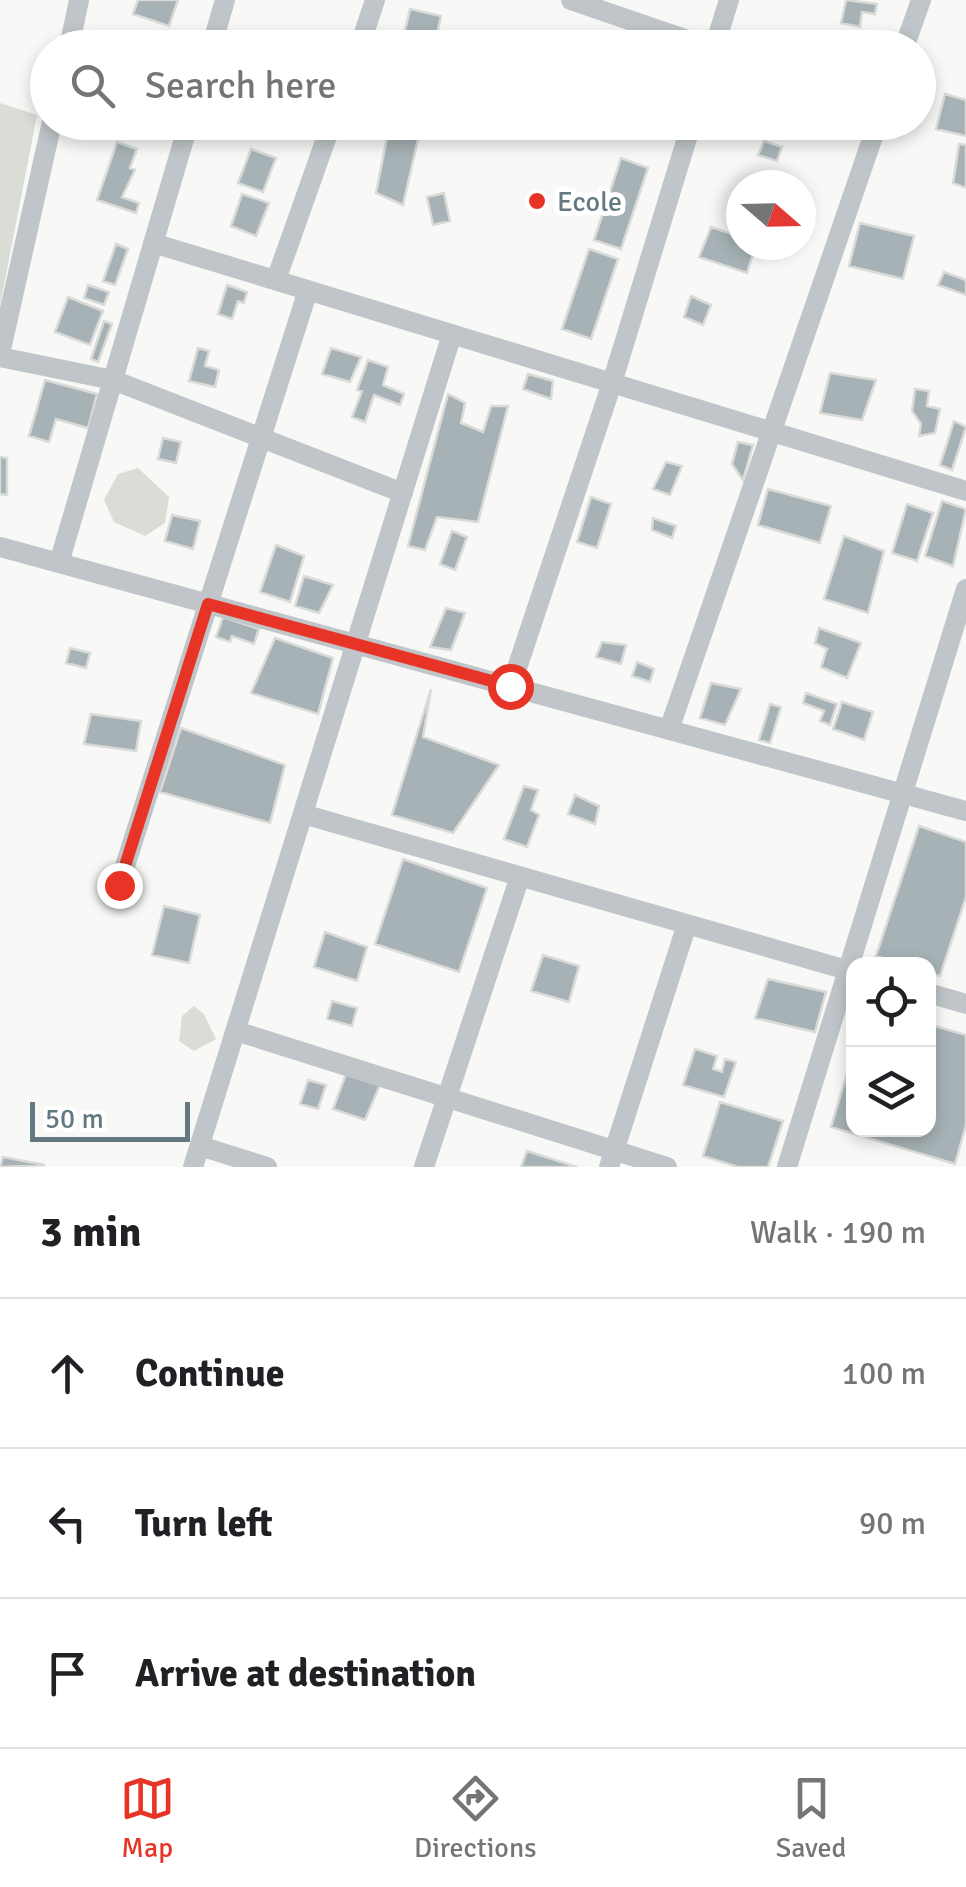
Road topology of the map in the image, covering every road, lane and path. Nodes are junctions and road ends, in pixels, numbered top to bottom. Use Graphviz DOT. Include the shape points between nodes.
graph roads {
  1 [pos="80,0"];
  2 [pos="224,0"];
  3 [pos="376,0"];
  4 [pos="571,0"];
  5 [pos="729,0"];
  6 [pos="921,0"];
  7 [pos="73,30"];
  8 [pos="216,30"];
  9 [pos="365,30"];
  10 [pos="660,30"];
  11 [pos="719,30"];
  12 [pos="910,30"];
  13 [pos="48,140"];
  14 [pos="184,140"];
  15 [pos="326,140"];
  16 [pos="686,140"];
  17 [pos="872,140"];
  18 [pos="153,243"];
  19 [pos="276,280"];
  20 [pos="308,290"];
  21 [pos="452,334"];
  22 [pos="0,356"];
  23 [pos="113,380"];
  24 [pos="612,383"];
  25 [pos="772,431"];
  26 [pos="261,438"];
  27 [pos="966,490"];
  28 [pos="403,493"];
  29 [pos="0,547"];
  30 [pos="59,563"];
  31 [pos="966,589"];
  32 [pos="208,604"];
  33 [pos="356,644"];
  34 [pos="510,686"];
  35 [pos="669,730"];
  36 [pos="903,794"];
  37 [pos="966,811"];
  38 [pos="303,814"];
  39 [pos="520,876"];
  40 [pos="119,885"];
  41 [pos="688,924"];
  42 [pos="855,957"];
  43 [pos="846,970"];
  44 [pos="846,986"];
  45 [pos="936,995"];
  46 [pos="966,1004"];
  47 [pos="236,1030"];
  48 [pos="447,1098"];
  49 [pos="200,1146"];
  50 [pos="612,1159"];
  51 [pos="193,1167"];
  52 [pos="266,1167"];
  53 [pos="424,1167"];
  54 [pos="668,1167"];
  55 [pos="787,1167"];
  1 -- 7 [label="street"];
  2 -- 8 [label="street"];
  3 -- 9 [label="street"];
  4 -- 10 [label="street"];
  5 -- 11 [label="street"];
  6 -- 12 [label="street"];
  13 -- 22 [label="street"];
  14 -- 18 [label="street"];
  15 -- 19 [label="street"];
  16 -- 24 [label="street"];
  17 -- 25 [label="street"];
  18 -- 19 [label="street"];
  18 -- 23 [label="street"];
  19 -- 20 [label="street"];
  20 -- 21 [label="street"];
  20 -- 26 [label="street"];
  21 -- 24 [label="street"];
  21 -- 28 [label="street"];
  22 -- 23 [label="street"];
  23 -- 26 [label="street"];
  23 -- 30 [label="street"];
  24 -- 25 [label="street"];
  24 -- 34 [label="street"];
  25 -- 27 [label="street"];
  25 -- 35 [label="street"];
  26 -- 28 [label="street"];
  26 -- 32 [label="street"];
  28 -- 33 [label="street"];
  29 -- 30 [label="street"];
  30 -- 32 [label="street"];
  31 -- 36 [label="street"];
  32 -- 33 [label="street"];
  32 -- 40 [label="street"];
  33 -- 34 [label="street"];
  33 -- 38 [label="street"];
  34 -- 35 [label="street"];
  35 -- 36 [label="street"];
  36 -- 37 [label="street"];
  36 -- 42 [label="street"];
  38 -- 39 [label="street"];
  38 -- 47 [label="street"];
  39 -- 41 [label="street"];
  39 -- 48 [label="street"];
  41 -- 43 [label="street"];
  41 -- 50 [label="street"];
  44 -- 55 [label="street"];
  45 -- 46 [label="street"];
  47 -- 48 [label="street"];
  47 -- 49 [label="street"];
  48 -- 50 [label="street"];
  48 -- 53 [label="street"];
  49 -- 51 [label="street"];
  49 -- 52 [label="street"];
  50 -- 54 [label="street"];
}
